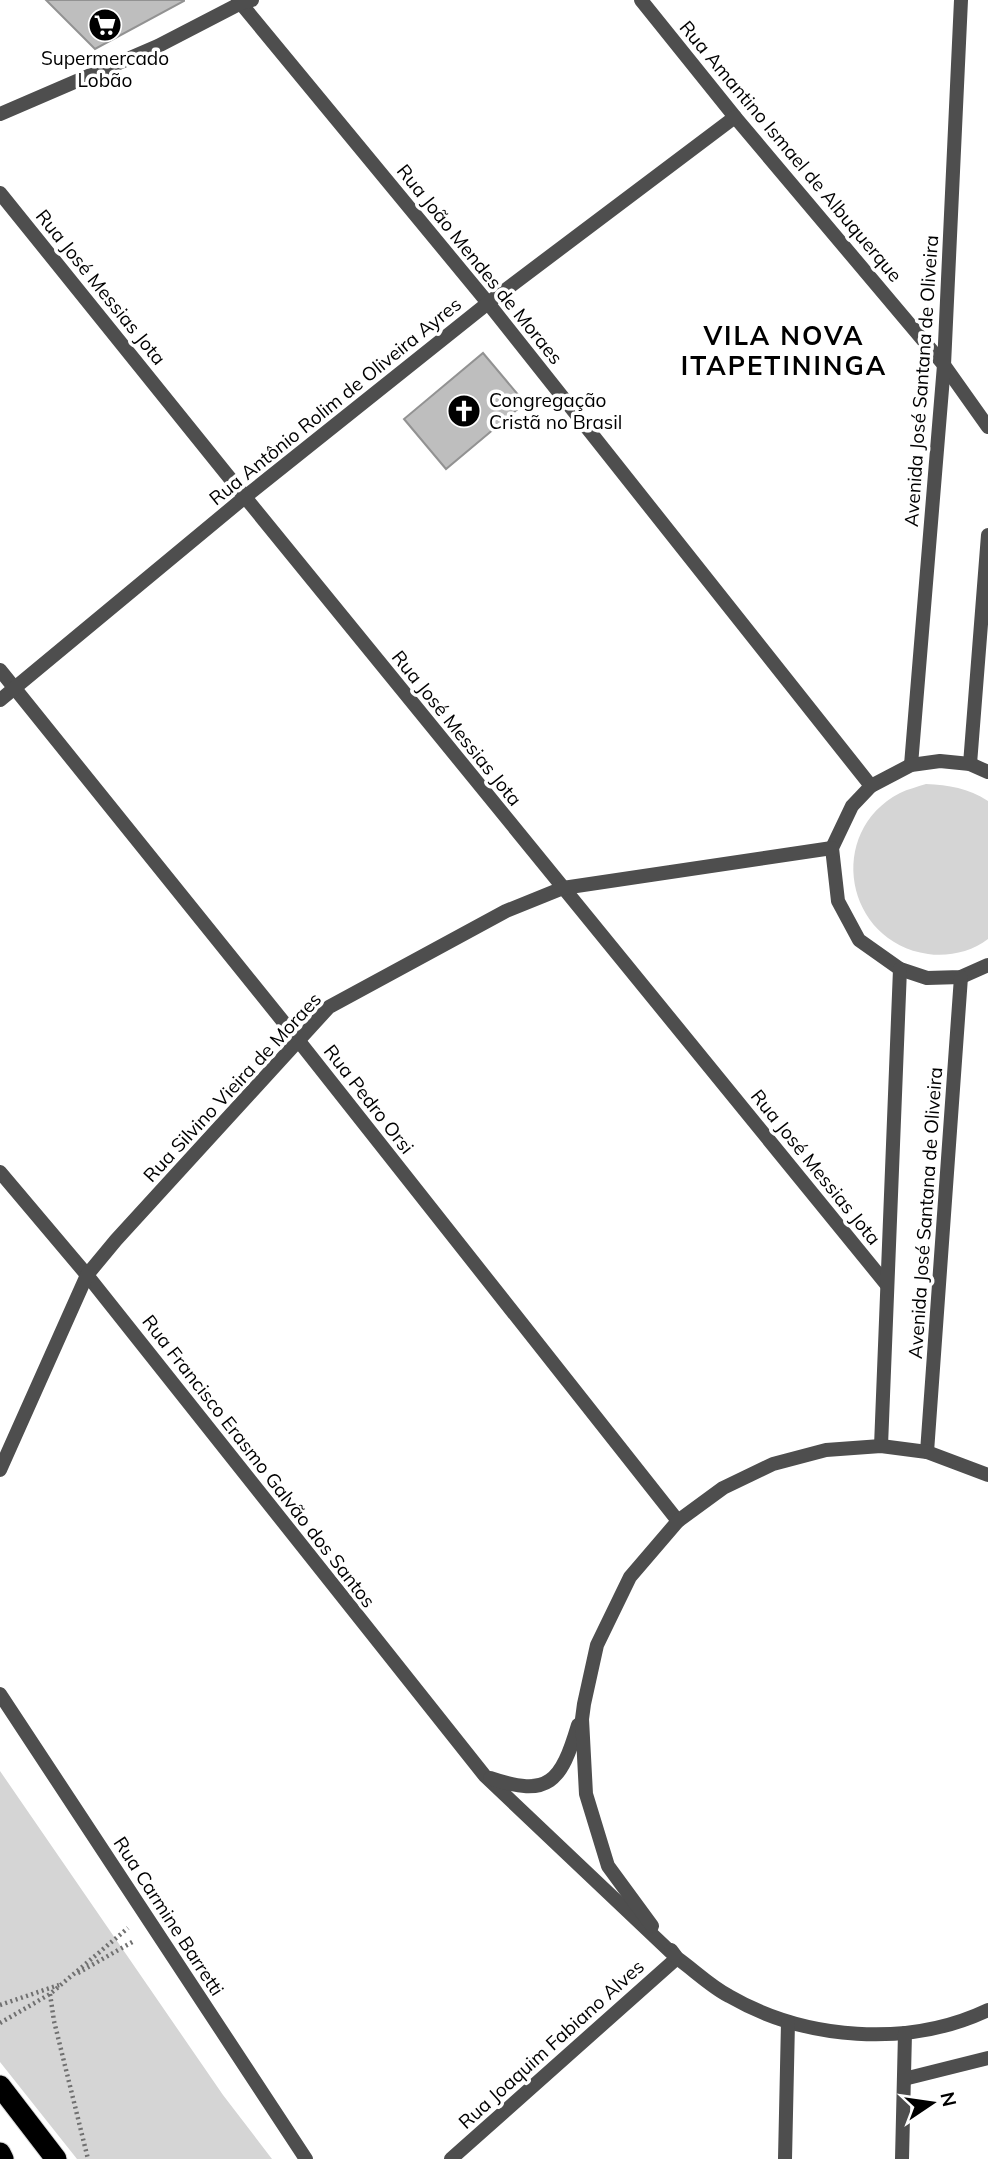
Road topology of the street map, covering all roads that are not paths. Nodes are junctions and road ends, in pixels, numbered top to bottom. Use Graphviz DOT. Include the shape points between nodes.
graph roads {
  1 [pos="641,0"];
  2 [pos="961,0"];
  3 [pos="244,1"];
  4 [pos="0,114"];
  5 [pos="735,117"];
  6 [pos="0,193"];
  7 [pos="488,303"];
  8 [pos="944,365"];
  9 [pos="988,427"];
  10 [pos="245,497"];
  11 [pos="988,535"];
  12 [pos="0,670"];
  13 [pos="15,688"];
  14 [pos="0,700"];
  15 [pos="970,764"];
  16 [pos="911,765"];
  17 [pos="988,772"];
  18 [pos="871,786"];
  19 [pos="832,848"];
  20 [pos="563,888"];
  21 [pos="988,965"];
  22 [pos="900,969"];
  23 [pos="961,977"];
  24 [pos="298,1040"];
  25 [pos="0,1172"];
  26 [pos="87,1275"];
  27 [pos="887,1285"];
  28 [pos="881,1446"];
  29 [pos="927,1451"];
  30 [pos="0,1470"];
  31 [pos="988,1475"];
  32 [pos="678,1521"];
  33 [pos="0,1694"];
  34 [pos="584,1704"];
  35 [pos="485,1776"];
  36 [pos="677,1958"];
  37 [pos="988,2010"];
  38 [pos="788,2022"];
  39 [pos="905,2033"];
  40 [pos="988,2058"];
  41 [pos="904,2080"];
  42 [pos="0,2085"];
  43 [pos="0,2153"];
  44 [pos="3,2159"];
  45 [pos="56,2159"];
  46 [pos="306,2159"];
  47 [pos="451,2159"];
  48 [pos="785,2159"];
  49 [pos="902,2159"];
  1 -- 5 [label="street, Rua Amantino Ismael de Albuquerque"];
  2 -- 8 [label="street, Avenida José Santana de Oliveira"];
  3 -- 4 [label="street" via="158,46"];
  3 -- 7 [label="street, Rua João Mendes de Moraes"];
  5 -- 7 [label="street, Rua Antônio Rolim de Oliveira Ayres"];
  5 -- 8 [label="street, Rua Amantino Ismael de Albuquerque"];
  6 -- 10 [label="street, Rua José Messias Jota"];
  7 -- 10 [label="street, Rua Antônio Rolim de Oliveira Ayres"];
  7 -- 18 [label="street, Rua João Mendes de Moraes"];
  8 -- 9 [label="street, Rua Amantino Ismael de Albuquerque"];
  8 -- 16 [label="street, Avenida José Santana de Oliveira"];
  10 -- 13 [label="street, Rua Antônio Rolim de Oliveira Ayres"];
  10 -- 20 [label="street, Rua José Messias Jota"];
  11 -- 15 [label="street"];
  12 -- 13 [label="street, Rua Pedro Orsi"];
  13 -- 14 [label="street, Rua Antônio Rolim de Oliveira Ayres"];
  13 -- 24 [label="street, Rua Pedro Orsi"];
  15 -- 16 [label="street" via="940,761"];
  15 -- 17 [label="street"];
  16 -- 18 [label="street"];
  18 -- 19 [label="street" via="852,806"];
  19 -- 20 [label="street, Rua Silvino Vieira de Moraes"];
  19 -- 22 [label="street" via="838,901 859,940"];
  20 -- 24 [label="street, Rua Silvino Vieira de Moraes" via="506,911 329,1007"];
  20 -- 27 [label="street, Rua José Messias Jota"];
  21 -- 23 [label="street"];
  22 -- 23 [label="street" via="927,978"];
  22 -- 27 [label="street, Avenida José Santana de Oliveira"];
  23 -- 29 [label="street, Avenida José Santana de Oliveira"];
  24 -- 26 [label="street, Rua Silvino Vieira de Moraes"];
  24 -- 32 [label="street, Rua Pedro Orsi"];
  25 -- 26 [label="street, Rua Francisco Erasmo Galvão dos Santos"];
  26 -- 30 [label="street, Rua Silvino Vieira de Moraes"];
  26 -- 35 [label="street, Rua Francisco Erasmo Galvão dos Santos"];
  27 -- 28 [label="street, Avenida José Santana de Oliveira"];
  28 -- 29 [label="street"];
  28 -- 32 [label="street" via="826,1450 773,1464 723,1488"];
  29 -- 31 [label="street"];
  32 -- 34 [label="street" via="630,1577 597,1645"];
  33 -- 46 [label="street, Rua Carmine Barretti"];
  34 -- 35 [label="street" via="556,1776 526,1788"];
  34 -- 36 [label="street" via="586,1794 608,1866"];
  35 -- 36 [label="street, Rua Francisco Erasmo Galvão dos Santos"];
  36 -- 38 [label="street" via="729,1996"];
  36 -- 47 [label="street, Rua Joaquim Fabiano Alves"];
  37 -- 39 [label="street" via="967,2020"];
  38 -- 39 [label="street" via="846,2034"];
  38 -- 48 [label="street"];
  39 -- 41 [label="street"];
  40 -- 41 [label="street"];
  41 -- 49 [label="street"];
  42 -- 45 [label="highway"];
  43 -- 44 [label="highway"];
}
